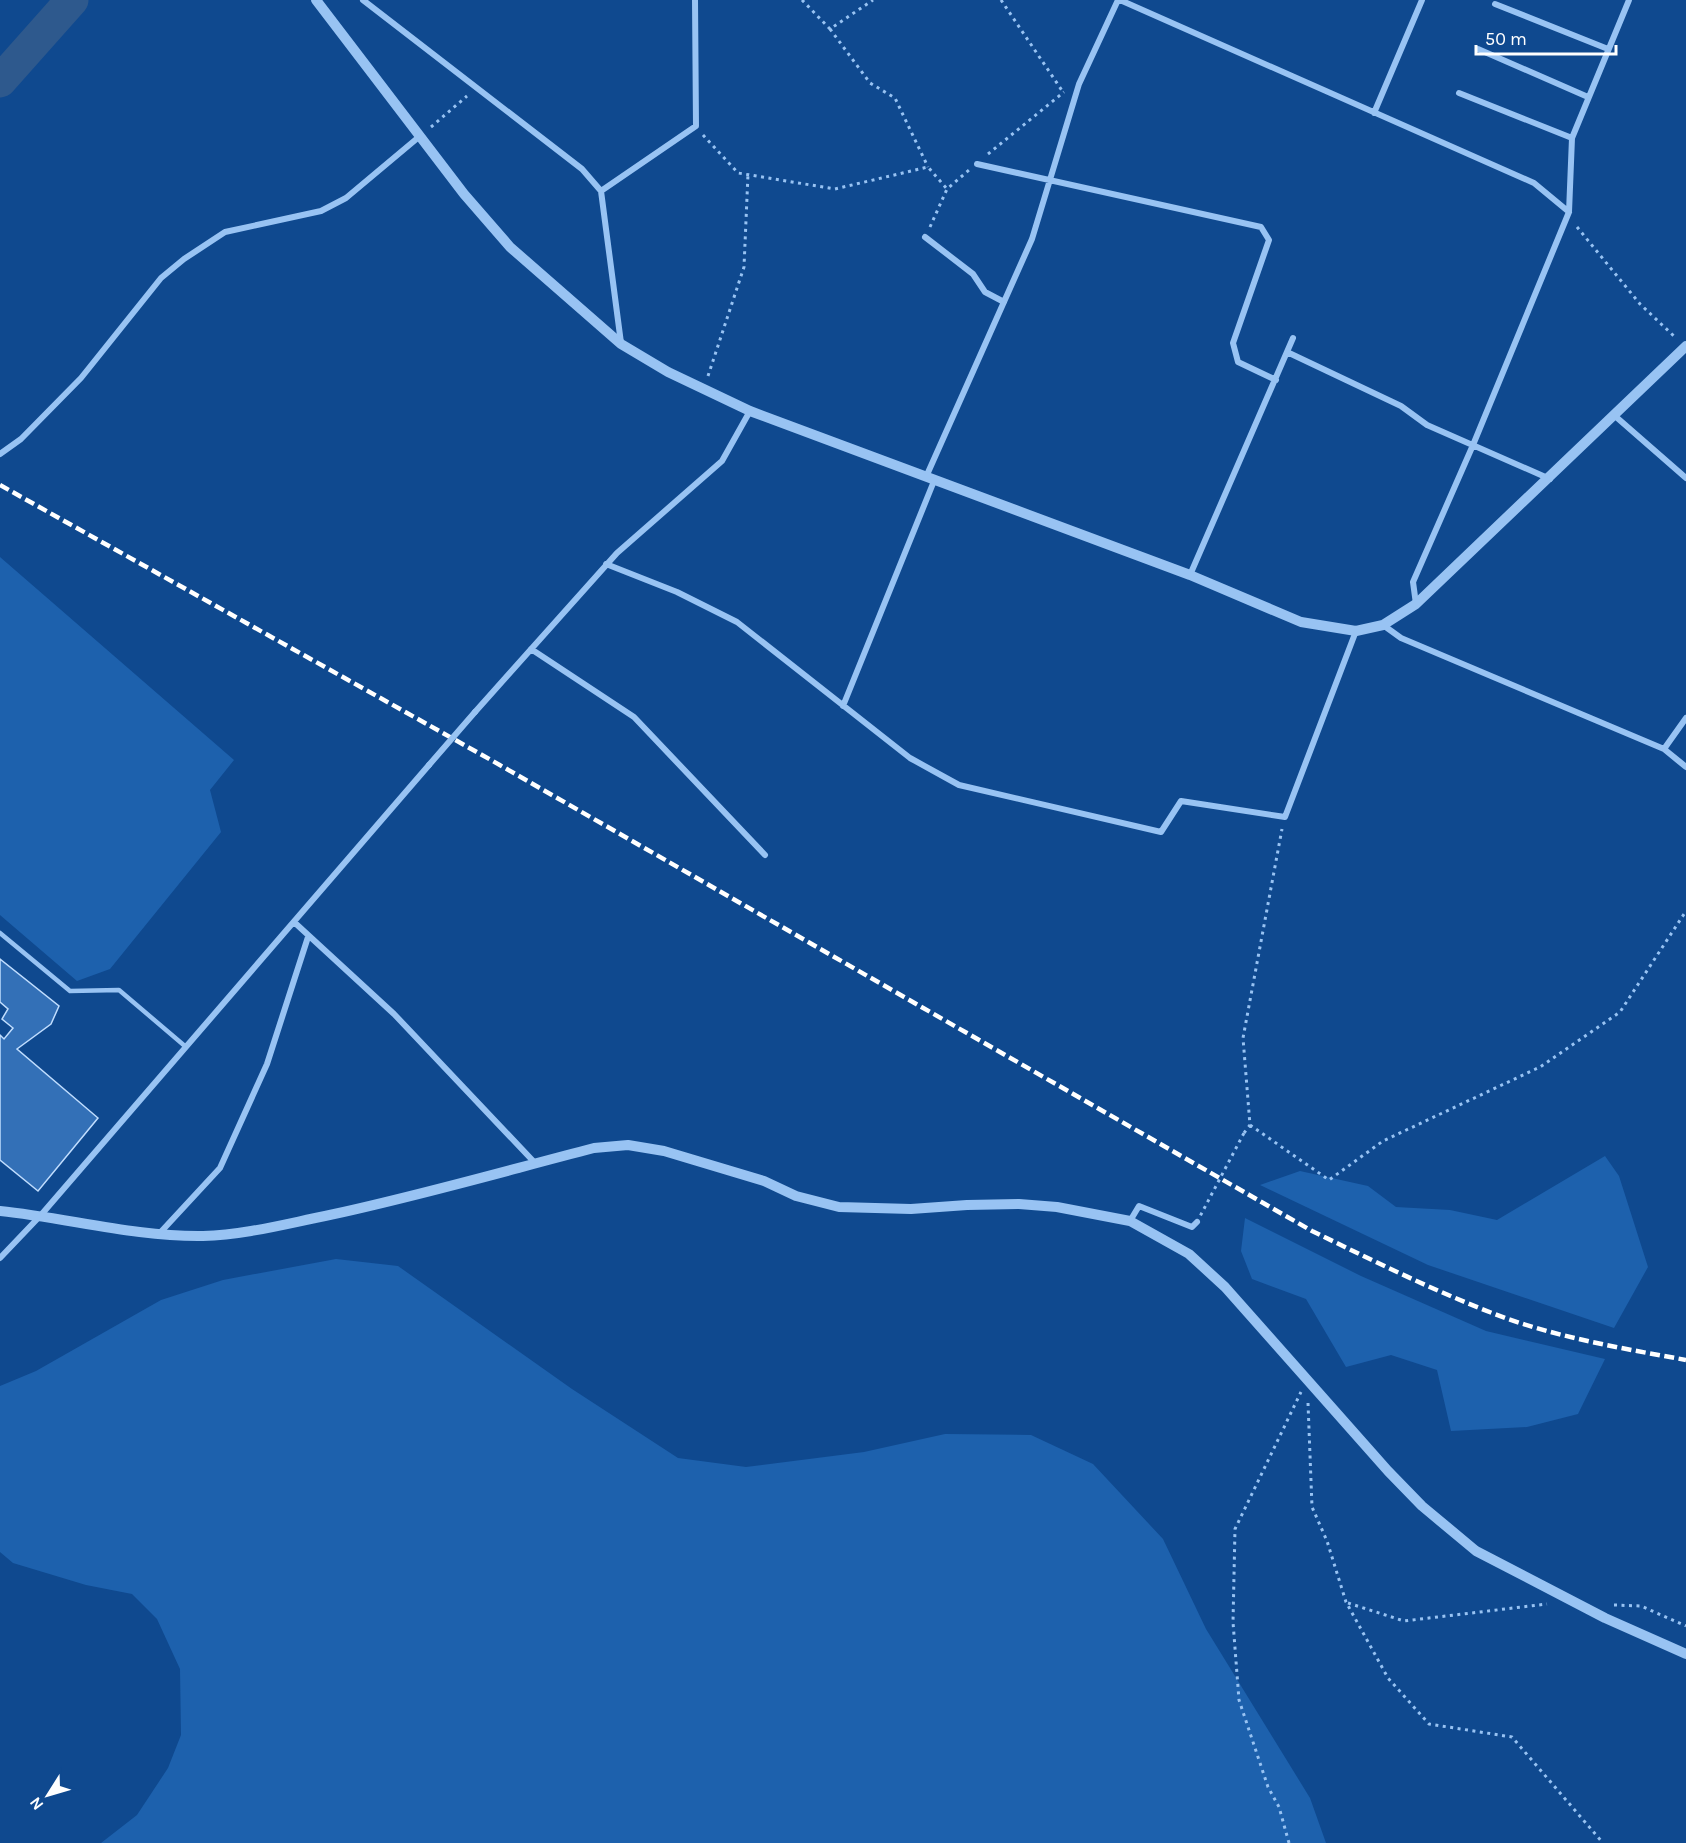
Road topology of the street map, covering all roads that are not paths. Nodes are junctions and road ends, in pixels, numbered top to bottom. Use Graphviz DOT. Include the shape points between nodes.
graph roads {
  1 [pos="316,0"];
  2 [pos="363,0"];
  3 [pos="695,0"];
  4 [pos="1119,0"];
  5 [pos="1422,0"];
  6 [pos="1629,0"];
  7 [pos="1495,4"];
  8 [pos="1478,49"];
  9 [pos="1608,49"];
  10 [pos="1459,93"];
  11 [pos="1588,97"];
  12 [pos="1374,113"];
  13 [pos="420,136"];
  14 [pos="1572,138"];
  15 [pos="976,164"];
  16 [pos="1052,179"];
  17 [pos="601,191"];
  18 [pos="1569,212"];
  19 [pos="925,237"];
  20 [pos="1004,302"];
  21 [pos="1293,339"];
  22 [pos="621,344"];
  23 [pos="1686,347"];
  24 [pos="1287,352"];
  25 [pos="1276,380"];
  26 [pos="750,411"];
  27 [pos="1615,416"];
  28 [pos="1473,445"];
  29 [pos="0,454"];
  30 [pos="1686,478"];
  31 [pos="930,479"];
  32 [pos="1550,479"];
  33 [pos="606,564"];
  34 [pos="1190,575"];
  35 [pos="1416,604"];
  36 [pos="1383,625"];
  37 [pos="1356,631"];
  38 [pos="531,649"];
  39 [pos="843,706"];
  40 [pos="1686,718"];
  41 [pos="1664,749"];
  42 [pos="1686,767"];
  43 [pos="765,855"];
  44 [pos="294,922"];
  45 [pos="0,933"];
  46 [pos="308,937"];
  47 [pos="186,1047"];
  48 [pos="535,1163"];
  49 [pos="0,1211"];
  50 [pos="41,1215"];
  51 [pos="1130,1221"];
  52 [pos="1197,1222"];
  53 [pos="157,1235"];
  54 [pos="0,1258"];
  55 [pos="1686,1654"];
  1 -- 13 [label="street"];
  2 -- 17 [label="street" via="582,169"];
  3 -- 17 [label="street" via="696,126"];
  4 -- 12 [label="street"];
  4 -- 16 [label="street" via="1082,76"];
  5 -- 12 [label="street"];
  6 -- 9 [label="street"];
  7 -- 9 [label="street"];
  8 -- 11 [label="street"];
  9 -- 11 [label="street"];
  10 -- 14 [label="street"];
  11 -- 14 [label="street"];
  12 -- 18 [label="street" via="1534,183"];
  13 -- 22 [label="street" via="510,247"];
  13 -- 29 [label="street" via="346,198 321,211 225,232 184,259 161,278 81,378"];
  14 -- 18 [label="street"];
  15 -- 16 [label="street"];
  16 -- 20 [label="street" via="1032,239"];
  16 -- 25 [label="street" via="1261,227 1269,240 1233,343 1238,362"];
  17 -- 22 [label="street"];
  18 -- 28 [label="street"];
  19 -- 20 [label="street" via="973,274 985,292"];
  20 -- 31 [label="street"];
  21 -- 24 [label="street"];
  22 -- 26 [label="street" via="668,372"];
  23 -- 27 [label="street"];
  24 -- 25 [label="street"];
  24 -- 28 [label="street"];
  25 -- 34 [label="street"];
  26 -- 31 [label="street"];
  26 -- 33 [label="street" via="722,461"];
  27 -- 30 [label="street"];
  27 -- 32 [label="street"];
  28 -- 32 [label="street"];
  28 -- 35 [label="street" via="1413,582"];
  31 -- 34 [label="street"];
  31 -- 39 [label="street"];
  32 -- 35 [label="street"];
  33 -- 38 [label="street"];
  33 -- 39 [label="street" via="677,592 737,622"];
  34 -- 37 [label="street" via="1301,622"];
  35 -- 36 [label="street"];
  36 -- 37 [label="street"];
  36 -- 41 [label="street" via="1401,638"];
  37 -- 39 [label="street" via="1285,816 1181,801 1161,832 959,784 910,758"];
  38 -- 43 [label="street" via="634,717"];
  38 -- 44 [label="street, bridge"];
  40 -- 41 [label="street"];
  41 -- 42 [label="street"];
  44 -- 46 [label="street"];
  44 -- 47 [label="street"];
  45 -- 47 [label="lane" via="70,991 119,990"];
  46 -- 48 [label="street" via="394,1014"];
  46 -- 53 [label="street" via="267,1064 220,1168"];
  47 -- 50 [label="street"];
  48 -- 51 [label="street" via="594,1148 628,1145 664,1151 839,1207 911,1209 1019,1204"];
  48 -- 53 [label="street" via="389,1202 250,1232"];
  49 -- 50 [label="street"];
  50 -- 53 [label="street"];
  50 -- 54 [label="street"];
  51 -- 52 [label="street" via="1140,1206 1192,1227"];
  51 -- 55 [label="street" via="1189,1254 1225,1287 1422,1506 1476,1551 1605,1618"];
}
